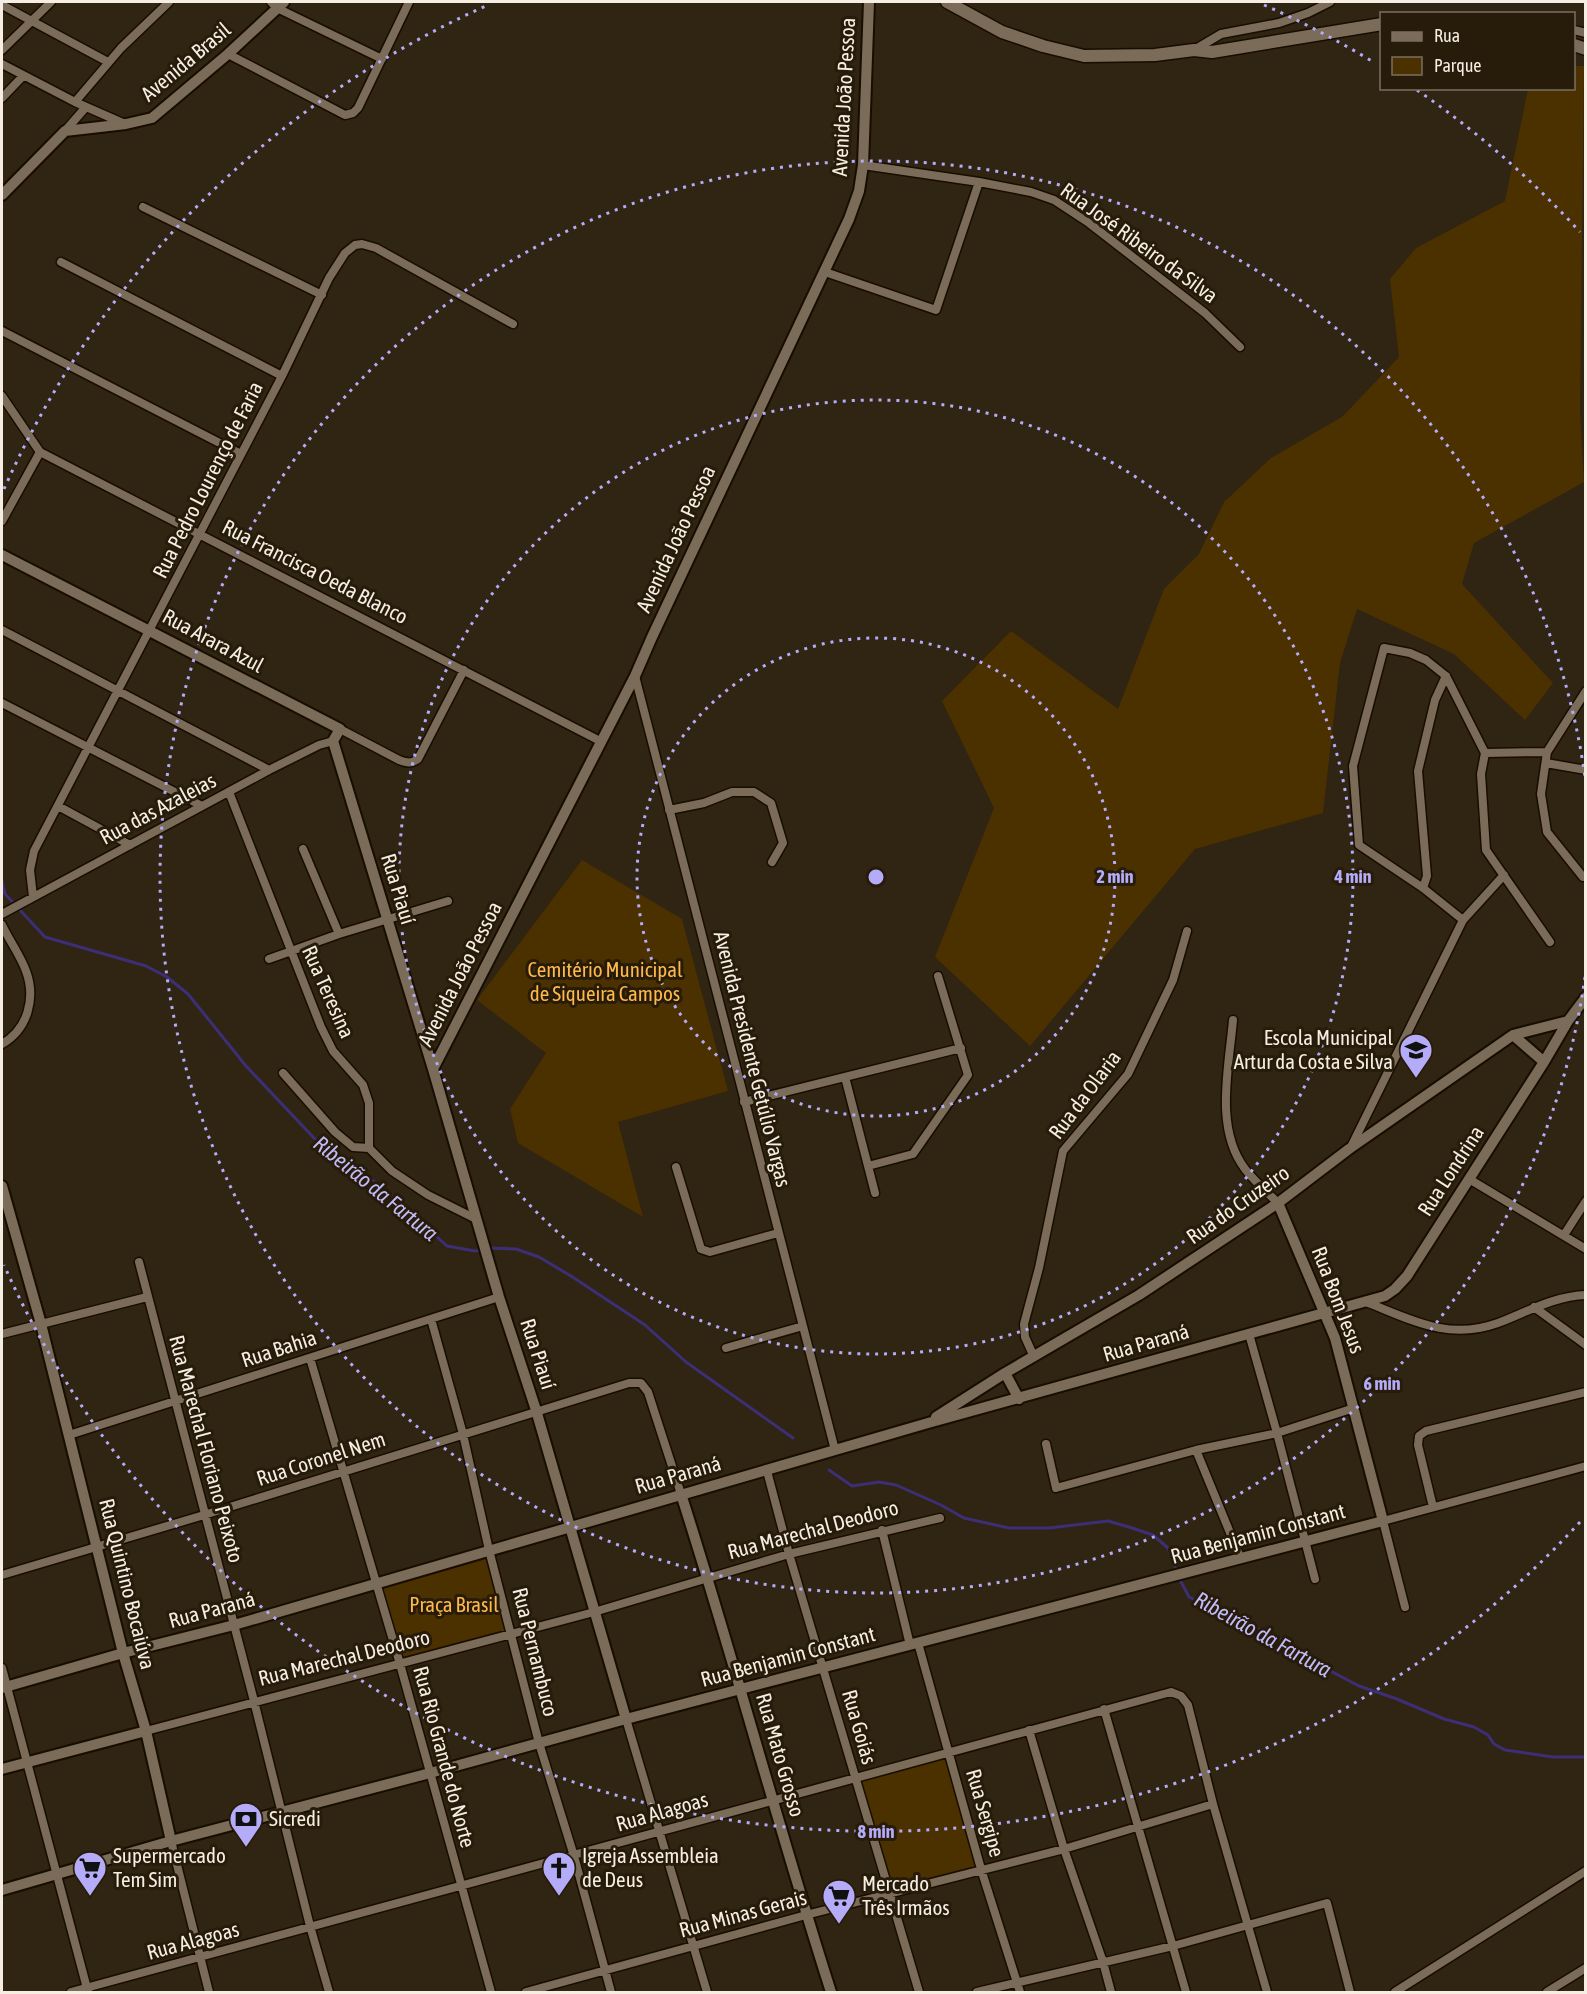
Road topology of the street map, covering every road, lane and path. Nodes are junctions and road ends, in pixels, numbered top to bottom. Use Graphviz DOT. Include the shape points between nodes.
graph roads {
  1 [pos="51,2"];
  2 [pos="169,2"];
  3 [pos="409,2"];
  4 [pos="869,2"];
  5 [pos="947,2"];
  6 [pos="1330,2"];
  7 [pos="277,4"];
  8 [pos="2,5"];
  9 [pos="31,20"];
  10 [pos="1380,24"];
  11 [pos="2,50"];
  12 [pos="1194,50"];
  13 [pos="228,54"];
  14 [pos="382,59"];
  15 [pos="108,62"];
  16 [pos="2,64"];
  17 [pos="23,76"];
  18 [pos="2,98"];
  19 [pos="75,102"];
  20 [pos="86,107"];
  21 [pos="126,124"];
  22 [pos="65,131"];
  23 [pos="863,165"];
  24 [pos="979,182"];
  25 [pos="2,195"];
  26 [pos="143,207"];
  27 [pos="61,262"];
  28 [pos="825,272"];
  29 [pos="322,295"];
  30 [pos="513,324"];
  31 [pos="2,331"];
  32 [pos="1240,347"];
  33 [pos="282,376"];
  34 [pos="3,404"];
  35 [pos="40,452"];
  36 [pos="241,454"];
  37 [pos="2,521"];
  38 [pos="200,533"];
  39 [pos="2,555"];
  40 [pos="2,630"];
  41 [pos="151,630"];
  42 [pos="464,669"];
  43 [pos="635,676"];
  44 [pos="1446,676"];
  45 [pos="118,691"];
  46 [pos="1585,693"];
  47 [pos="2,704"];
  48 [pos="339,729"];
  49 [pos="333,741"];
  50 [pos="600,741"];
  51 [pos="88,747"];
  52 [pos="1547,752"];
  53 [pos="1485,753"];
  54 [pos="1546,763"];
  55 [pos="269,770"];
  56 [pos="1586,770"];
  57 [pos="229,792"];
  58 [pos="58,806"];
  59 [pos="202,806"];
  60 [pos="669,810"];
  61 [pos="130,845"];
  62 [pos="303,849"];
  63 [pos="772,862"];
  64 [pos="1504,875"];
  65 [pos="1586,876"];
  66 [pos="1422,888"];
  67 [pos="30,899"];
  68 [pos="448,901"];
  69 [pos="5,912"];
  70 [pos="387,920"];
  71 [pos="1463,920"];
  72 [pos="2,925"];
  73 [pos="1188,931"];
  74 [pos="339,934"];
  75 [pos="1550,942"];
  76 [pos="290,952"];
  77 [pos="269,959"];
  78 [pos="938,976"];
  79 [pos="1586,997"];
  80 [pos="1233,1020"];
  81 [pos="1568,1021"];
  82 [pos="1513,1035"];
  83 [pos="2,1044"];
  84 [pos="961,1048"];
  85 [pos="1544,1062"];
  86 [pos="433,1069"];
  87 [pos="283,1073"];
  88 [pos="845,1077"];
  89 [pos="744,1102"];
  90 [pos="369,1148"];
  91 [pos="1350,1149"];
  92 [pos="868,1166"];
  93 [pos="676,1167"];
  94 [pos="1469,1179"];
  95 [pos="2,1186"];
  96 [pos="875,1193"];
  97 [pos="1586,1201"];
  98 [pos="1278,1203"];
  99 [pos="476,1219"];
  100 [pos="778,1233"];
  101 [pos="1564,1236"];
  102 [pos="1586,1249"];
  103 [pos="139,1263"];
  104 [pos="1586,1295"];
  105 [pos="1385,1296"];
  106 [pos="147,1297"];
  107 [pos="499,1297"];
  108 [pos="1366,1302"];
  109 [pos="1534,1307"];
  110 [pos="1324,1312"];
  111 [pos="431,1319"];
  112 [pos="41,1324"];
  113 [pos="803,1326"];
  114 [pos="2,1334"];
  115 [pos="1249,1334"];
  116 [pos="1586,1345"];
  117 [pos="726,1348"];
  118 [pos="1034,1357"];
  119 [pos="310,1358"];
  120 [pos="1005,1373"];
  121 [pos="648,1392"];
  122 [pos="1586,1392"];
  123 [pos="1019,1399"];
  124 [pos="176,1402"];
  125 [pos="1354,1408"];
  126 [pos="537,1410"];
  127 [pos="928,1423"];
  128 [pos="1277,1433"];
  129 [pos="463,1434"];
  130 [pos="69,1435"];
  131 [pos="1046,1444"];
  132 [pos="835,1450"];
  133 [pos="1196,1450"];
  134 [pos="1586,1466"];
  135 [pos="342,1471"];
  136 [pos="767,1471"];
  137 [pos="681,1494"];
  138 [pos="1433,1507"];
  139 [pos="204,1515"];
  140 [pos="940,1518"];
  141 [pos="1383,1521"];
  142 [pos="570,1527"];
  143 [pos="882,1530"];
  144 [pos="1305,1542"];
  145 [pos="97,1546"];
  146 [pos="489,1550"];
  147 [pos="789,1554"];
  148 [pos="1240,1557"];
  149 [pos="2,1575"];
  150 [pos="708,1579"];
  151 [pos="1315,1579"];
  152 [pos="375,1583"];
  153 [pos="1405,1607"];
  154 [pos="594,1612"];
  155 [pos="234,1625"];
  156 [pos="512,1634"];
  157 [pos="914,1644"];
  158 [pos="123,1653"];
  159 [pos="400,1664"];
  160 [pos="2,1668"];
  161 [pos="823,1668"];
  162 [pos="4,1687"];
  163 [pos="741,1689"];
  164 [pos="254,1701"];
  165 [pos="1104,1709"];
  166 [pos="626,1719"];
  167 [pos="1029,1730"];
  168 [pos="146,1731"];
  169 [pos="539,1743"];
  170 [pos="949,1753"];
  171 [pos="27,1762"];
  172 [pos="2,1769"];
  173 [pos="430,1773"];
  174 [pos="855,1779"];
  175 [pos="773,1800"];
  176 [pos="1213,1804"];
  177 [pos="282,1812"];
  178 [pos="1138,1827"];
  179 [pos="658,1832"];
  180 [pos="171,1841"];
  181 [pos="1064,1849"];
  182 [pos="574,1856"];
  183 [pos="981,1869"];
  184 [pos="1586,1871"];
  185 [pos="56,1875"];
  186 [pos="461,1886"];
  187 [pos="2,1890"];
  188 [pos="889,1894"];
  189 [pos="806,1915"];
  190 [pos="310,1926"];
  191 [pos="1248,1926"];
  192 [pos="693,1946"];
  193 [pos="1173,1946"];
  194 [pos="201,1958"];
  195 [pos="1103,1962"];
  196 [pos="1586,1968"];
  197 [pos="605,1971"];
  198 [pos="1017,1983"];
  199 [pos="87,1990"];
  200 [pos="71,1992"];
  201 [pos="210,1992"];
  202 [pos="329,1992"];
  203 [pos="491,1992"];
  204 [pos="526,1992"];
  205 [pos="611,1992"];
  206 [pos="707,1992"];
  207 [pos="831,1992"];
  208 [pos="919,1992"];
  209 [pos="977,1992"];
  210 [pos="1020,1992"];
  211 [pos="1112,1992"];
  212 [pos="1186,1992"];
  213 [pos="1267,1992"];
  214 [pos="1350,1992"];
  215 [pos="1395,1992"];
  216 [pos="1547,1992"];
  1 -- 9 [label="street"];
  2 -- 15 [label="street"];
  3 -- 14 [label="street"];
  4 -- 23 [label="street, Avenida João Pessoa"];
  5 -- 12 [label="main road" via="1002,32 1084,56"];
  6 -- 12 [label="street" via="1279,23 1221,34"];
  7 -- 13 [label="street, Avenida Brasil"];
  7 -- 14 [label="street"];
  8 -- 9 [label="street"];
  9 -- 11 [label="street"];
  9 -- 15 [label="street"];
  10 -- 12 [label="main road" via="1212,52"];
  13 -- 14 [label="street" via="345,115 358,108"];
  13 -- 21 [label="street, Avenida Brasil" via="152,118"];
  15 -- 19 [label="street"];
  16 -- 17 [label="street"];
  17 -- 18 [label="street"];
  17 -- 19 [label="street"];
  19 -- 20 [label="street"];
  20 -- 21 [label="street"];
  20 -- 22 [label="street"];
  21 -- 22 [label="street, Avenida Brasil"];
  22 -- 25 [label="street"];
  23 -- 24 [label="street, Rua José Ribeiro da Silva"];
  23 -- 28 [label="street, Avenida João Pessoa" via="859,191"];
  24 -- 28 [label="street" via="936,310"];
  24 -- 32 [label="street, Rua José Ribeiro da Silva" via="1054,200 1205,313"];
  26 -- 29 [label="street"];
  27 -- 33 [label="street"];
  28 -- 43 [label="street, Avenida João Pessoa"];
  29 -- 30 [label="street, Rua Pedro Lourenço de Faria" via="345,253 362,244 376,248"];
  29 -- 33 [label="street, Rua Pedro Lourenço de Faria"];
  31 -- 36 [label="street"];
  33 -- 36 [label="street, Rua Pedro Lourenço de Faria"];
  34 -- 35 [label="street, Rua Francisca Oeda Blanco"];
  35 -- 37 [label="street"];
  35 -- 38 [label="street, Rua Francisca Oeda Blanco"];
  36 -- 38 [label="street, Rua Pedro Lourenço de Faria"];
  38 -- 41 [label="street, Rua Pedro Lourenço de Faria"];
  38 -- 42 [label="street, Rua Francisca Oeda Blanco"];
  39 -- 41 [label="street, Rua Arara Azul"];
  40 -- 45 [label="street"];
  41 -- 45 [label="street, Rua Pedro Lourenço de Faria"];
  41 -- 48 [label="street, Rua Arara Azul"];
  42 -- 48 [label="street, Rua Arara Azul" via="413,762 406,763"];
  42 -- 50 [label="street, Rua Francisca Oeda Blanco"];
  43 -- 50 [label="street, Avenida João Pessoa"];
  43 -- 60 [label="street, Avenida Presidente Getúlio Vargas"];
  44 -- 53 [label="street"];
  44 -- 66 [label="street" via="1435,700 1418,771 1427,876"];
  44 -- 66 [label="street" via="1426,660 1384,648 1353,766 1359,846"];
  45 -- 51 [label="street, Rua Pedro Lourenço de Faria"];
  45 -- 55 [label="street"];
  46 -- 52 [label="street"];
  47 -- 51 [label="street"];
  48 -- 49 [label="street"];
  49 -- 55 [label="street, Rua das Azaleias"];
  49 -- 70 [label="street, Rua Piauí"];
  50 -- 86 [label="street, Avenida João Pessoa"];
  51 -- 58 [label="street, Rua Pedro Lourenço de Faria"];
  51 -- 59 [label="street"];
  52 -- 53 [label="street"];
  52 -- 54 [label="street"];
  53 -- 64 [label="street" via="1481,774 1486,850"];
  54 -- 56 [label="street"];
  54 -- 65 [label="street" via="1541,794 1546,832"];
  55 -- 57 [label="street, Rua das Azaleias"];
  57 -- 59 [label="street, Rua das Azaleias"];
  57 -- 76 [label="street, Rua Teresina"];
  58 -- 61 [label="street"];
  58 -- 67 [label="street, Rua Pedro Lourenço de Faria" via="34,851"];
  59 -- 61 [label="street, Rua das Azaleias"];
  60 -- 63 [label="street" via="732,792 754,792 771,803 783,843"];
  60 -- 89 [label="street, Avenida Presidente Getúlio Vargas"];
  61 -- 67 [label="street, Rua das Azaleias"];
  62 -- 74 [label="street"];
  64 -- 71 [label="street"];
  64 -- 75 [label="street"];
  66 -- 71 [label="street"];
  67 -- 69 [label="street, Rua das Azaleias"];
  68 -- 70 [label="street"];
  70 -- 74 [label="street"];
  70 -- 86 [label="street, Rua Piauí"];
  71 -- 91 [label="street"];
  72 -- 83 [label="street" via="25,970 30,990 23,1025"];
  73 -- 118 [label="street, Rua da Olaria" via="1173,980 1128,1074 1063,1151 1024,1324"];
  74 -- 76 [label="street"];
  76 -- 77 [label="street"];
  76 -- 90 [label="street, Rua Teresina" via="333,1051 363,1085 369,1103"];
  78 -- 84 [label="street"];
  79 -- 81 [label="street, Rua Londrina"];
  80 -- 98 [label="street, Rua Bom Jesus" via="1225,1107 1231,1141 1244,1168"];
  81 -- 82 [label="street, Rua do Cruzeiro"];
  81 -- 85 [label="street, Rua Londrina"];
  82 -- 85 [label="street"];
  82 -- 91 [label="street, Rua do Cruzeiro"];
  84 -- 88 [label="street"];
  84 -- 92 [label="street" via="968,1075 913,1154"];
  85 -- 94 [label="street, Rua Londrina"];
  86 -- 99 [label="street, Rua Piauí"];
  87 -- 90 [label="street" via="334,1132 353,1147"];
  88 -- 89 [label="street"];
  88 -- 92 [label="street"];
  89 -- 100 [label="street, Avenida Presidente Getúlio Vargas"];
  90 -- 99 [label="street" via="392,1171 428,1195"];
  91 -- 98 [label="street, Rua do Cruzeiro"];
  92 -- 96 [label="street"];
  93 -- 100 [label="street" via="701,1249 710,1252"];
  94 -- 101 [label="street"];
  94 -- 105 [label="street, Rua Londrina" via="1407,1276"];
  95 -- 112 [label="street, Rua Quintino Bocaiúva"];
  97 -- 101 [label="street"];
  98 -- 110 [label="street, Rua Bom Jesus"];
  98 -- 118 [label="street, Rua do Cruzeiro" via="1139,1295"];
  99 -- 107 [label="street, Rua Piauí"];
  100 -- 113 [label="street, Avenida Presidente Getúlio Vargas"];
  101 -- 102 [label="street"];
  103 -- 106 [label="street, Rua Marechal Floriano Peixoto"];
  104 -- 109 [label="street"];
  105 -- 108 [label="street, Rua Paraná"];
  106 -- 112 [label="street"];
  106 -- 124 [label="street, Rua Marechal Floriano Peixoto"];
  107 -- 111 [label="street, Rua Bahia"];
  107 -- 126 [label="street, Rua Piauí"];
  108 -- 109 [label="street" via="1447,1331 1498,1323"];
  108 -- 110 [label="street, Rua Paraná"];
  109 -- 116 [label="street"];
  110 -- 115 [label="street, Rua Paraná"];
  110 -- 125 [label="street, Rua Bom Jesus"];
  111 -- 119 [label="street, Rua Bahia"];
  111 -- 129 [label="street, Rua Pernambuco"];
  112 -- 114 [label="street"];
  112 -- 130 [label="street, Rua Quintino Bocaiúva"];
  113 -- 117 [label="street"];
  113 -- 132 [label="street, Avenida Presidente Getúlio Vargas"];
  115 -- 123 [label="street, Rua Paraná"];
  115 -- 128 [label="street"];
  118 -- 120 [label="street, Rua do Cruzeiro"];
  119 -- 124 [label="street, Rua Bahia"];
  119 -- 135 [label="street, Rua Rio Grande do Norte"];
  120 -- 123 [label="street"];
  120 -- 127 [label="street, Rua do Cruzeiro"];
  121 -- 126 [label="street, Rua Coronel Nem" via="641,1383 629,1383"];
  121 -- 137 [label="street, Rua Mato Grosso"];
  122 -- 138 [label="street" via="1426,1431 1419,1436"];
  123 -- 127 [label="street, Rua Paraná"];
  124 -- 130 [label="street, Rua Bahia"];
  124 -- 139 [label="street, Rua Marechal Floriano Peixoto"];
  125 -- 128 [label="street"];
  125 -- 141 [label="street, Rua Bom Jesus"];
  126 -- 129 [label="street, Rua Coronel Nem"];
  126 -- 142 [label="street, Rua Piauí"];
  127 -- 132 [label="street, Rua Paraná"];
  128 -- 133 [label="street"];
  128 -- 144 [label="street"];
  129 -- 135 [label="street, Rua Coronel Nem"];
  129 -- 146 [label="street, Rua Pernambuco"];
  130 -- 145 [label="street, Rua Quintino Bocaiúva"];
  131 -- 133 [label="street" via="1056,1488"];
  132 -- 136 [label="street, Rua Paraná"];
  133 -- 148 [label="street"];
  134 -- 138 [label="street, Rua Benjamin Constant"];
  135 -- 139 [label="street, Rua Coronel Nem"];
  135 -- 152 [label="street, Rua Rio Grande do Norte"];
  136 -- 137 [label="street, Rua Paraná"];
  136 -- 147 [label="street, Rua Goiás"];
  137 -- 142 [label="street, Rua Paraná"];
  137 -- 150 [label="street, Rua Mato Grosso"];
  138 -- 141 [label="street, Rua Benjamin Constant"];
  139 -- 145 [label="street, Rua Coronel Nem"];
  139 -- 155 [label="street, Rua Marechal Floriano Peixoto"];
  140 -- 143 [label="street, Rua Marechal Deodoro"];
  141 -- 144 [label="street, Rua Benjamin Constant"];
  141 -- 153 [label="street, Rua Bom Jesus"];
  142 -- 146 [label="street, Rua Paraná"];
  142 -- 154 [label="street, Rua Piauí"];
  143 -- 147 [label="street, Rua Marechal Deodoro"];
  143 -- 157 [label="street, Rua Sergipe"];
  144 -- 148 [label="street, Rua Benjamin Constant"];
  144 -- 151 [label="street"];
  145 -- 149 [label="street, Rua Coronel Nem"];
  145 -- 158 [label="street, Rua Quintino Bocaiúva"];
  146 -- 152 [label="street, Rua Paraná"];
  146 -- 156 [label="street, Rua Pernambuco"];
  147 -- 150 [label="street, Rua Marechal Deodoro"];
  147 -- 161 [label="street, Rua Goiás"];
  148 -- 157 [label="street, Rua Benjamin Constant"];
  150 -- 154 [label="street, Rua Marechal Deodoro"];
  150 -- 163 [label="street, Rua Mato Grosso"];
  152 -- 155 [label="street, Rua Paraná"];
  152 -- 159 [label="street, Rua Rio Grande do Norte"];
  154 -- 156 [label="street, Rua Marechal Deodoro"];
  154 -- 166 [label="street, Rua Piauí"];
  155 -- 158 [label="street, Rua Paraná"];
  155 -- 164 [label="street, Rua Marechal Floriano Peixoto"];
  156 -- 159 [label="street, Rua Marechal Deodoro"];
  156 -- 169 [label="street, Rua Pernambuco"];
  157 -- 161 [label="street, Rua Benjamin Constant"];
  157 -- 170 [label="street, Rua Sergipe"];
  158 -- 162 [label="street, Rua Paraná"];
  158 -- 168 [label="street, Rua Quintino Bocaiúva"];
  159 -- 164 [label="street, Rua Marechal Deodoro"];
  159 -- 173 [label="street, Rua Rio Grande do Norte"];
  160 -- 162 [label="street"];
  161 -- 163 [label="street, Rua Benjamin Constant"];
  161 -- 174 [label="street, Rua Goiás"];
  162 -- 171 [label="street"];
  163 -- 166 [label="street, Rua Benjamin Constant"];
  163 -- 175 [label="street, Rua Mato Grosso"];
  164 -- 168 [label="street, Rua Marechal Deodoro"];
  164 -- 177 [label="street, Rua Marechal Floriano Peixoto"];
  165 -- 167 [label="street, Rua Alagoas"];
  165 -- 176 [label="street, Rua Alagoas" via="1171,1692 1182,1696 1188,1705"];
  165 -- 178 [label="street"];
  166 -- 169 [label="street, Rua Benjamin Constant"];
  166 -- 179 [label="street, Rua Piauí"];
  167 -- 170 [label="street, Rua Alagoas"];
  167 -- 181 [label="street"];
  168 -- 171 [label="street, Rua Marechal Deodoro"];
  168 -- 180 [label="street, Rua Quintino Bocaiúva"];
  169 -- 173 [label="street, Rua Benjamin Constant"];
  169 -- 182 [label="street, Rua Pernambuco"];
  170 -- 174 [label="street, Rua Alagoas"];
  170 -- 183 [label="street, Rua Sergipe"];
  171 -- 172 [label="street, Rua Marechal Deodoro"];
  171 -- 185 [label="street"];
  173 -- 177 [label="street, Rua Benjamin Constant"];
  173 -- 186 [label="street, Rua Rio Grande do Norte"];
  174 -- 175 [label="street, Rua Alagoas"];
  174 -- 188 [label="street, Rua Goiás"];
  175 -- 179 [label="street, Rua Alagoas"];
  175 -- 189 [label="street, Rua Mato Grosso"];
  176 -- 178 [label="street, Rua Minas Gerais"];
  176 -- 191 [label="street"];
  177 -- 180 [label="street, Rua Benjamin Constant"];
  177 -- 190 [label="street, Rua Marechal Floriano Peixoto"];
  178 -- 181 [label="street, Rua Minas Gerais"];
  178 -- 193 [label="street"];
  179 -- 182 [label="street, Rua Alagoas"];
  179 -- 192 [label="street, Rua Piauí"];
  180 -- 185 [label="street, Rua Benjamin Constant"];
  180 -- 194 [label="street, Rua Quintino Bocaiúva"];
  181 -- 183 [label="street, Rua Minas Gerais"];
  181 -- 195 [label="street"];
  182 -- 186 [label="street, Rua Alagoas"];
  182 -- 197 [label="street, Rua Pernambuco"];
  183 -- 188 [label="street, Rua Minas Gerais"];
  183 -- 198 [label="street, Rua Sergipe"];
  184 -- 215 [label="street"];
  185 -- 187 [label="street, Rua Benjamin Constant"];
  185 -- 199 [label="street"];
  186 -- 190 [label="street, Rua Alagoas"];
  186 -- 203 [label="street, Rua Rio Grande do Norte"];
  188 -- 189 [label="street, Rua Minas Gerais"];
  188 -- 208 [label="street, Rua Goiás"];
  189 -- 192 [label="street, Rua Minas Gerais"];
  189 -- 207 [label="street, Rua Mato Grosso"];
  190 -- 194 [label="street, Rua Alagoas"];
  190 -- 202 [label="street, Rua Marechal Floriano Peixoto"];
  191 -- 193 [label="street"];
  191 -- 213 [label="street"];
  191 -- 214 [label="street" via="1328,1903"];
  192 -- 197 [label="street, Rua Minas Gerais"];
  192 -- 206 [label="street, Rua Piauí"];
  193 -- 195 [label="street"];
  193 -- 212 [label="street"];
  194 -- 199 [label="street, Rua Alagoas"];
  194 -- 201 [label="street, Rua Quintino Bocaiúva"];
  195 -- 198 [label="street"];
  195 -- 211 [label="street"];
  196 -- 216 [label="street"];
  197 -- 204 [label="street, Rua Minas Gerais"];
  197 -- 205 [label="street, Rua Pernambuco"];
  198 -- 209 [label="street"];
  198 -- 210 [label="street, Rua Sergipe"];
  199 -- 200 [label="street, Rua Alagoas"];
}
